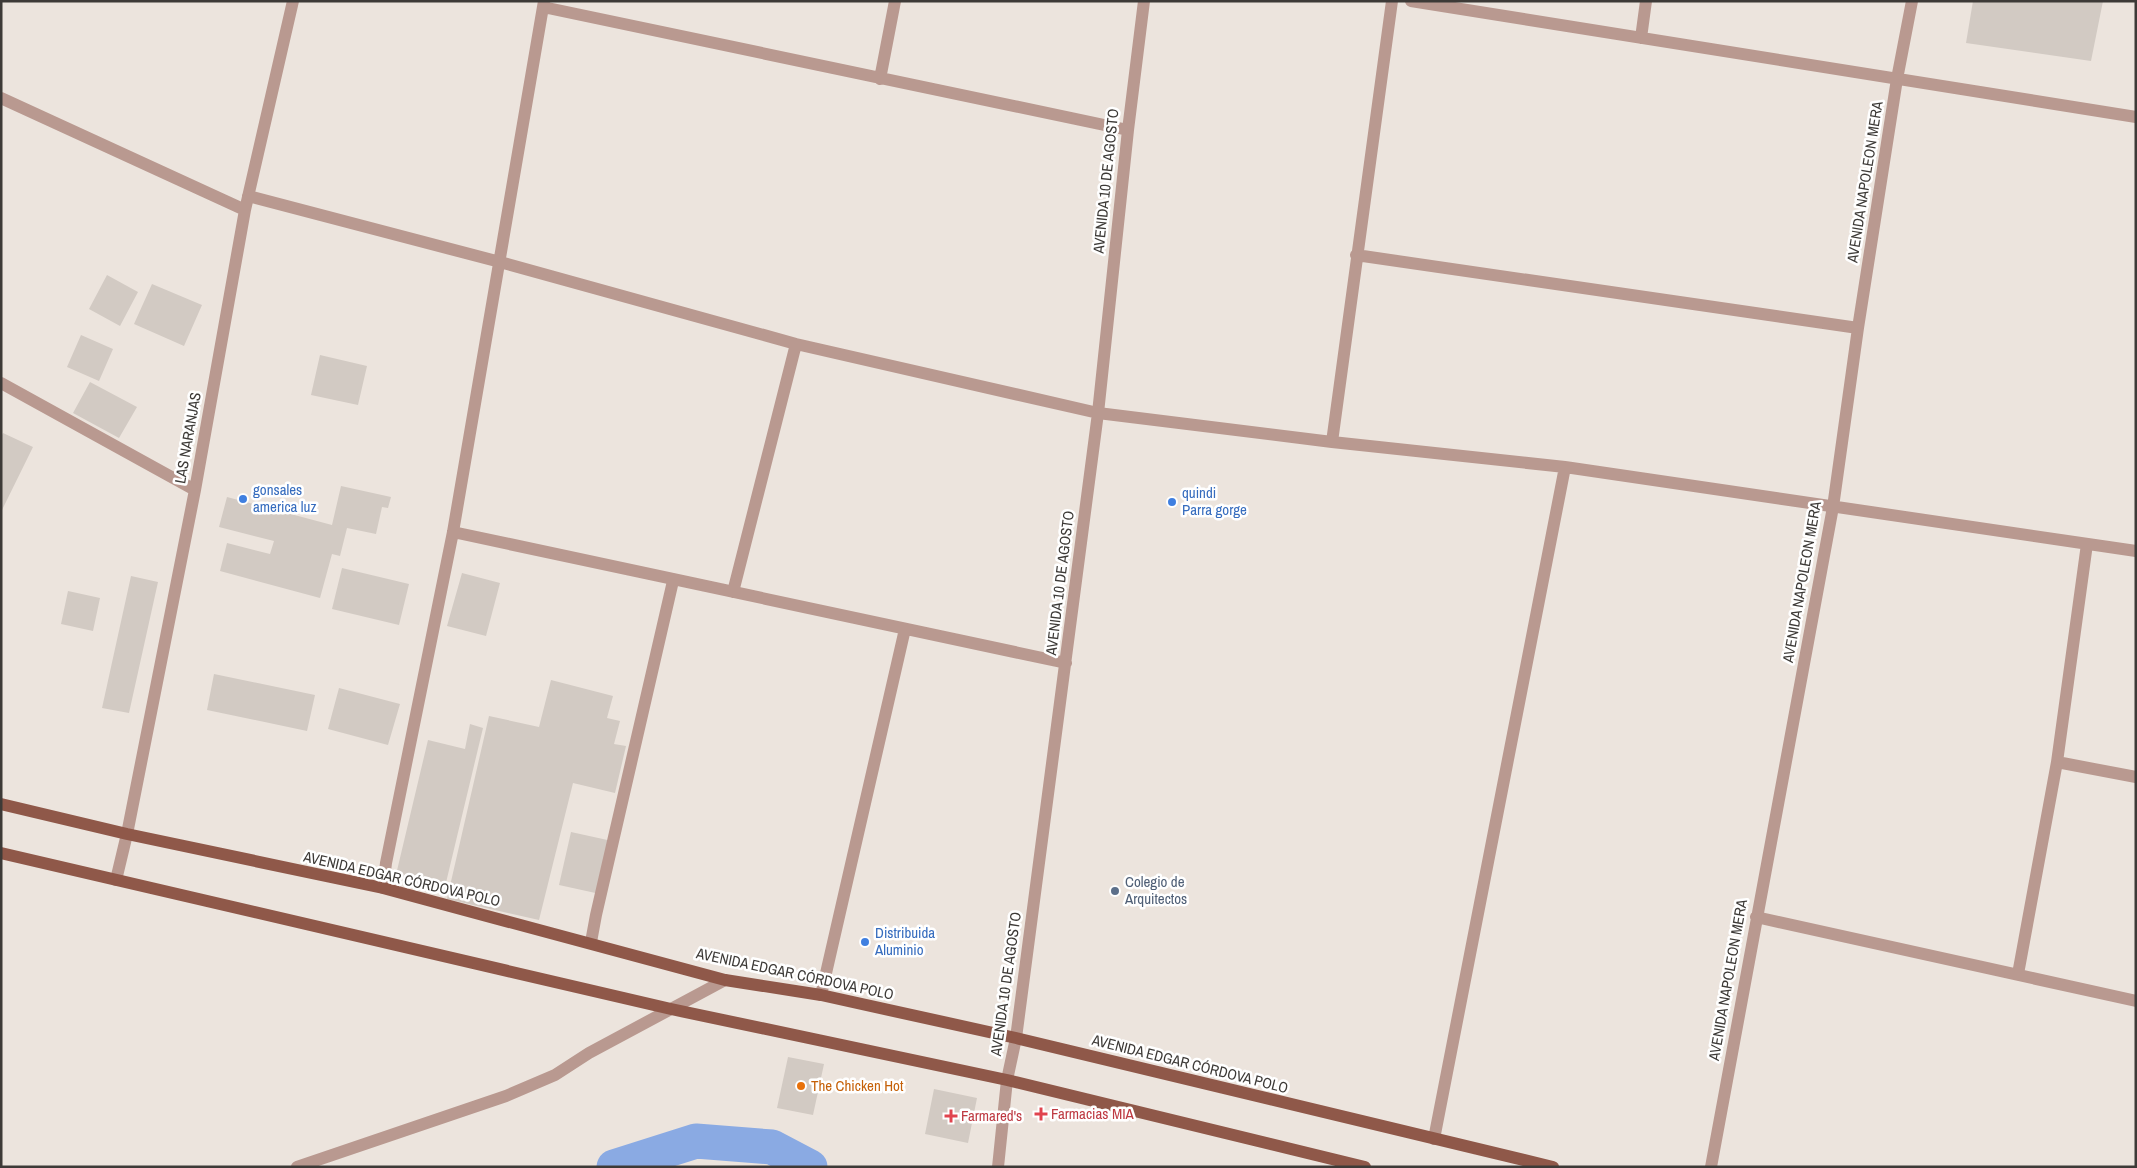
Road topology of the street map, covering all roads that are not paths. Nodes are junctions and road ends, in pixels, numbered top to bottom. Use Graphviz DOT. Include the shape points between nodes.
graph roads {
  1 [pos="293,1"];
  2 [pos="895,1"];
  3 [pos="1144,1"];
  4 [pos="1392,1"];
  5 [pos="1646,1"];
  6 [pos="1912,1"];
  7 [pos="1416,2"];
  8 [pos="544,4"];
  9 [pos="1641,38"];
  10 [pos="880,79"];
  11 [pos="1897,79"];
  12 [pos="1,98"];
  13 [pos="2136,117"];
  14 [pos="1128,130"];
  15 [pos="248,196"];
  16 [pos="245,210"];
  17 [pos="1356,256"];
  18 [pos="500,262"];
  19 [pos="1858,328"];
  20 [pos="796,344"];
  21 [pos="1,383"];
  22 [pos="1098,413"];
  23 [pos="1332,442"];
  24 [pos="1565,467"];
  25 [pos="196,490"];
  26 [pos="1833,507"];
  27 [pos="453,532"];
  28 [pos="2088,544"];
  29 [pos="2136,551"];
  30 [pos="674,581"];
  31 [pos="733,592"];
  32 [pos="905,629"];
  33 [pos="1066,663"];
  34 [pos="2057,762"];
  35 [pos="2136,778"];
  36 [pos="1,804"];
  37 [pos="127,834"];
  38 [pos="1,853"];
  39 [pos="116,880"];
  40 [pos="383,888"];
  41 [pos="1756,917"];
  42 [pos="591,942"];
  43 [pos="2018,974"];
  44 [pos="725,980"];
  45 [pos="821,994"];
  46 [pos="2136,1001"];
  47 [pos="671,1009"];
  48 [pos="1016,1038"];
  49 [pos="1007,1080"];
  50 [pos="1434,1139"];
  51 [pos="297,1167"];
  52 [pos="998,1167"];
  53 [pos="1365,1167"];
  54 [pos="1553,1167"];
  55 [pos="1711,1167"];
  1 -- 15 [label="street, LAS NARANJAS"];
  2 -- 10 [label="street"];
  3 -- 14 [label="street, AVENIDA 10 DE AGOSTO"];
  4 -- 17 [label="street"];
  5 -- 9 [label="street"];
  6 -- 11 [label="street, AVENIDA NAPOLEON MERA"];
  7 -- 9 [label="street"];
  8 -- 10 [label="street"];
  8 -- 18 [label="street"];
  9 -- 11 [label="street"];
  10 -- 14 [label="street"];
  11 -- 13 [label="street"];
  11 -- 19 [label="street, AVENIDA NAPOLEON MERA"];
  12 -- 16 [label="street"];
  14 -- 22 [label="street, AVENIDA 10 DE AGOSTO"];
  15 -- 16 [label="street, LAS NARANJAS"];
  15 -- 18 [label="street"];
  16 -- 25 [label="street, LAS NARANJAS"];
  17 -- 19 [label="street"];
  17 -- 23 [label="street"];
  18 -- 20 [label="street"];
  18 -- 27 [label="street"];
  19 -- 26 [label="street, AVENIDA NAPOLEON MERA"];
  20 -- 22 [label="street"];
  20 -- 31 [label="street"];
  21 -- 25 [label="street"];
  22 -- 23 [label="street"];
  22 -- 33 [label="street, AVENIDA 10 DE AGOSTO"];
  23 -- 24 [label="street"];
  24 -- 26 [label="street"];
  24 -- 50 [label="street"];
  25 -- 37 [label="street, LAS NARANJAS"];
  26 -- 28 [label="street"];
  26 -- 41 [label="street, AVENIDA NAPOLEON MERA"];
  27 -- 30 [label="street"];
  27 -- 40 [label="street"];
  28 -- 29 [label="street"];
  28 -- 34 [label="street"];
  30 -- 31 [label="street"];
  30 -- 42 [label="street"];
  31 -- 32 [label="street"];
  32 -- 33 [label="street"];
  32 -- 45 [label="street"];
  33 -- 48 [label="street, AVENIDA 10 DE AGOSTO"];
  34 -- 35 [label="street"];
  34 -- 43 [label="street"];
  36 -- 37 [label="main road, AVENIDA EDGAR CÓRDOVA POLO"];
  37 -- 39 [label="street, LAS NARANJAS"];
  37 -- 40 [label="main road, AVENIDA EDGAR CÓRDOVA POLO"];
  38 -- 39 [label="main road"];
  39 -- 47 [label="main road"];
  40 -- 42 [label="main road, AVENIDA EDGAR CÓRDOVA POLO"];
  41 -- 43 [label="street"];
  41 -- 55 [label="street, AVENIDA NAPOLEON MERA"];
  42 -- 44 [label="main road, AVENIDA EDGAR CÓRDOVA POLO"];
  43 -- 46 [label="street"];
  44 -- 45 [label="main road, AVENIDA EDGAR CÓRDOVA POLO"];
  44 -- 47 [label="street"];
  45 -- 48 [label="main road, AVENIDA EDGAR CÓRDOVA POLO"];
  47 -- 49 [label="main road"];
  47 -- 51 [label="street" via="555,1075 506,1096"];
  48 -- 49 [label="street, AVENIDA 10 DE AGOSTO"];
  48 -- 50 [label="main road, AVENIDA EDGAR CÓRDOVA POLO"];
  49 -- 52 [label="street, AVENIDA 10 DE AGOSTO"];
  49 -- 53 [label="main road"];
  50 -- 54 [label="main road, AVENIDA EDGAR CÓRDOVA POLO"];
}
